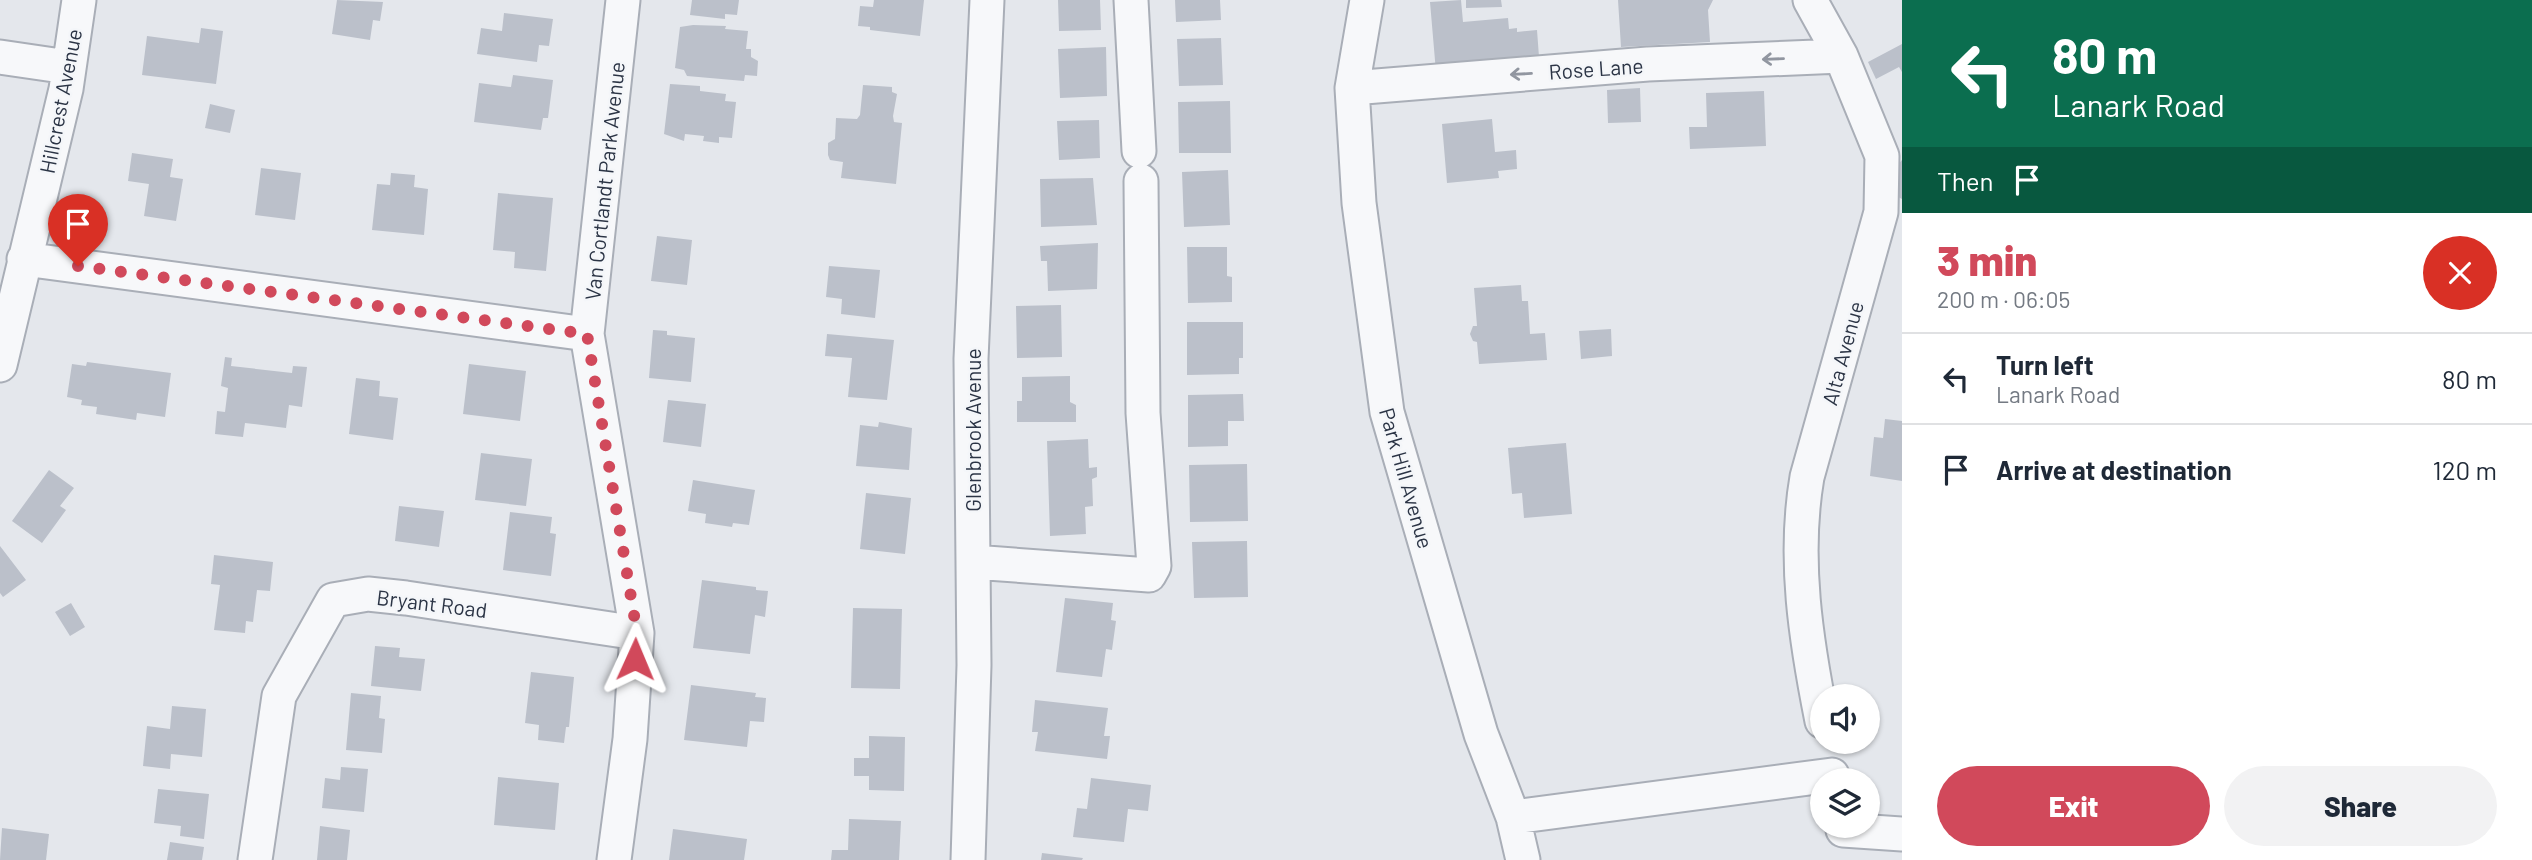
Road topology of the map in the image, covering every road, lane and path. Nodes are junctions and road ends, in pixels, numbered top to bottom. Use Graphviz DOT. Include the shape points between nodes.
graph roads {
  1 [pos="79,0"];
  2 [pos="623,0"];
  3 [pos="987,0"];
  4 [pos="1131,0"];
  5 [pos="1367,0"];
  6 [pos="1810,0"];
  7 [pos="1841,56"];
  8 [pos="0,57"];
  9 [pos="68,67"];
  10 [pos="1352,88"];
  11 [pos="24,259"];
  12 [pos="587,334"];
  13 [pos="0,365"];
  14 [pos="973,562"];
  15 [pos="637,633"];
  16 [pos="1815,684"];
  17 [pos="1810,781"];
  18 [pos="1513,817"];
  19 [pos="1902,834"];
  20 [pos="1844,839"];
  21 [pos="256,860"];
  22 [pos="614,860"];
  23 [pos="968,860"];
  24 [pos="1524,860"];
  1 -- 9 [label="street, Hillcrest Avenue"];
  2 -- 12 [label="street, Van Cortlandt Park Avenue"];
  3 -- 14 [label="street, Glenbrook Avenue" via="971,359"];
  4 -- 14 [label="street" via="1140,166 1143,413 1154,566 1149,575"];
  5 -- 10 [label="street, Park Hill Avenue"];
  6 -- 7 [label="street, Alta Avenue"];
  7 -- 10 [label="street, Rose Lane, one-way" via="1648,64"];
  7 -- 16 [label="street, Alta Avenue" via="1882,156 1881,212 1807,477 1801,515 1807,642"];
  8 -- 9 [label="street"];
  9 -- 11 [label="street, Hillcrest Avenue"];
  10 -- 18 [label="street, Park Hill Avenue" via="1359,203 1387,412 1481,734"];
  11 -- 12 [label="street"];
  11 -- 13 [label="street, Hillcrest Avenue"];
  12 -- 15 [label="street, Van Cortlandt Park Avenue"];
  14 -- 23 [label="street, Glenbrook Avenue"];
  15 -- 21 [label="street, Bryant Road" via="381,596 333,600 279,696"];
  15 -- 22 [label="street, Van Cortlandt Park Avenue" via="630,739"];
  17 -- 18 [label="street"];
  18 -- 24 [label="street, Park Hill Avenue"];
  19 -- 20 [label="street"];
}
